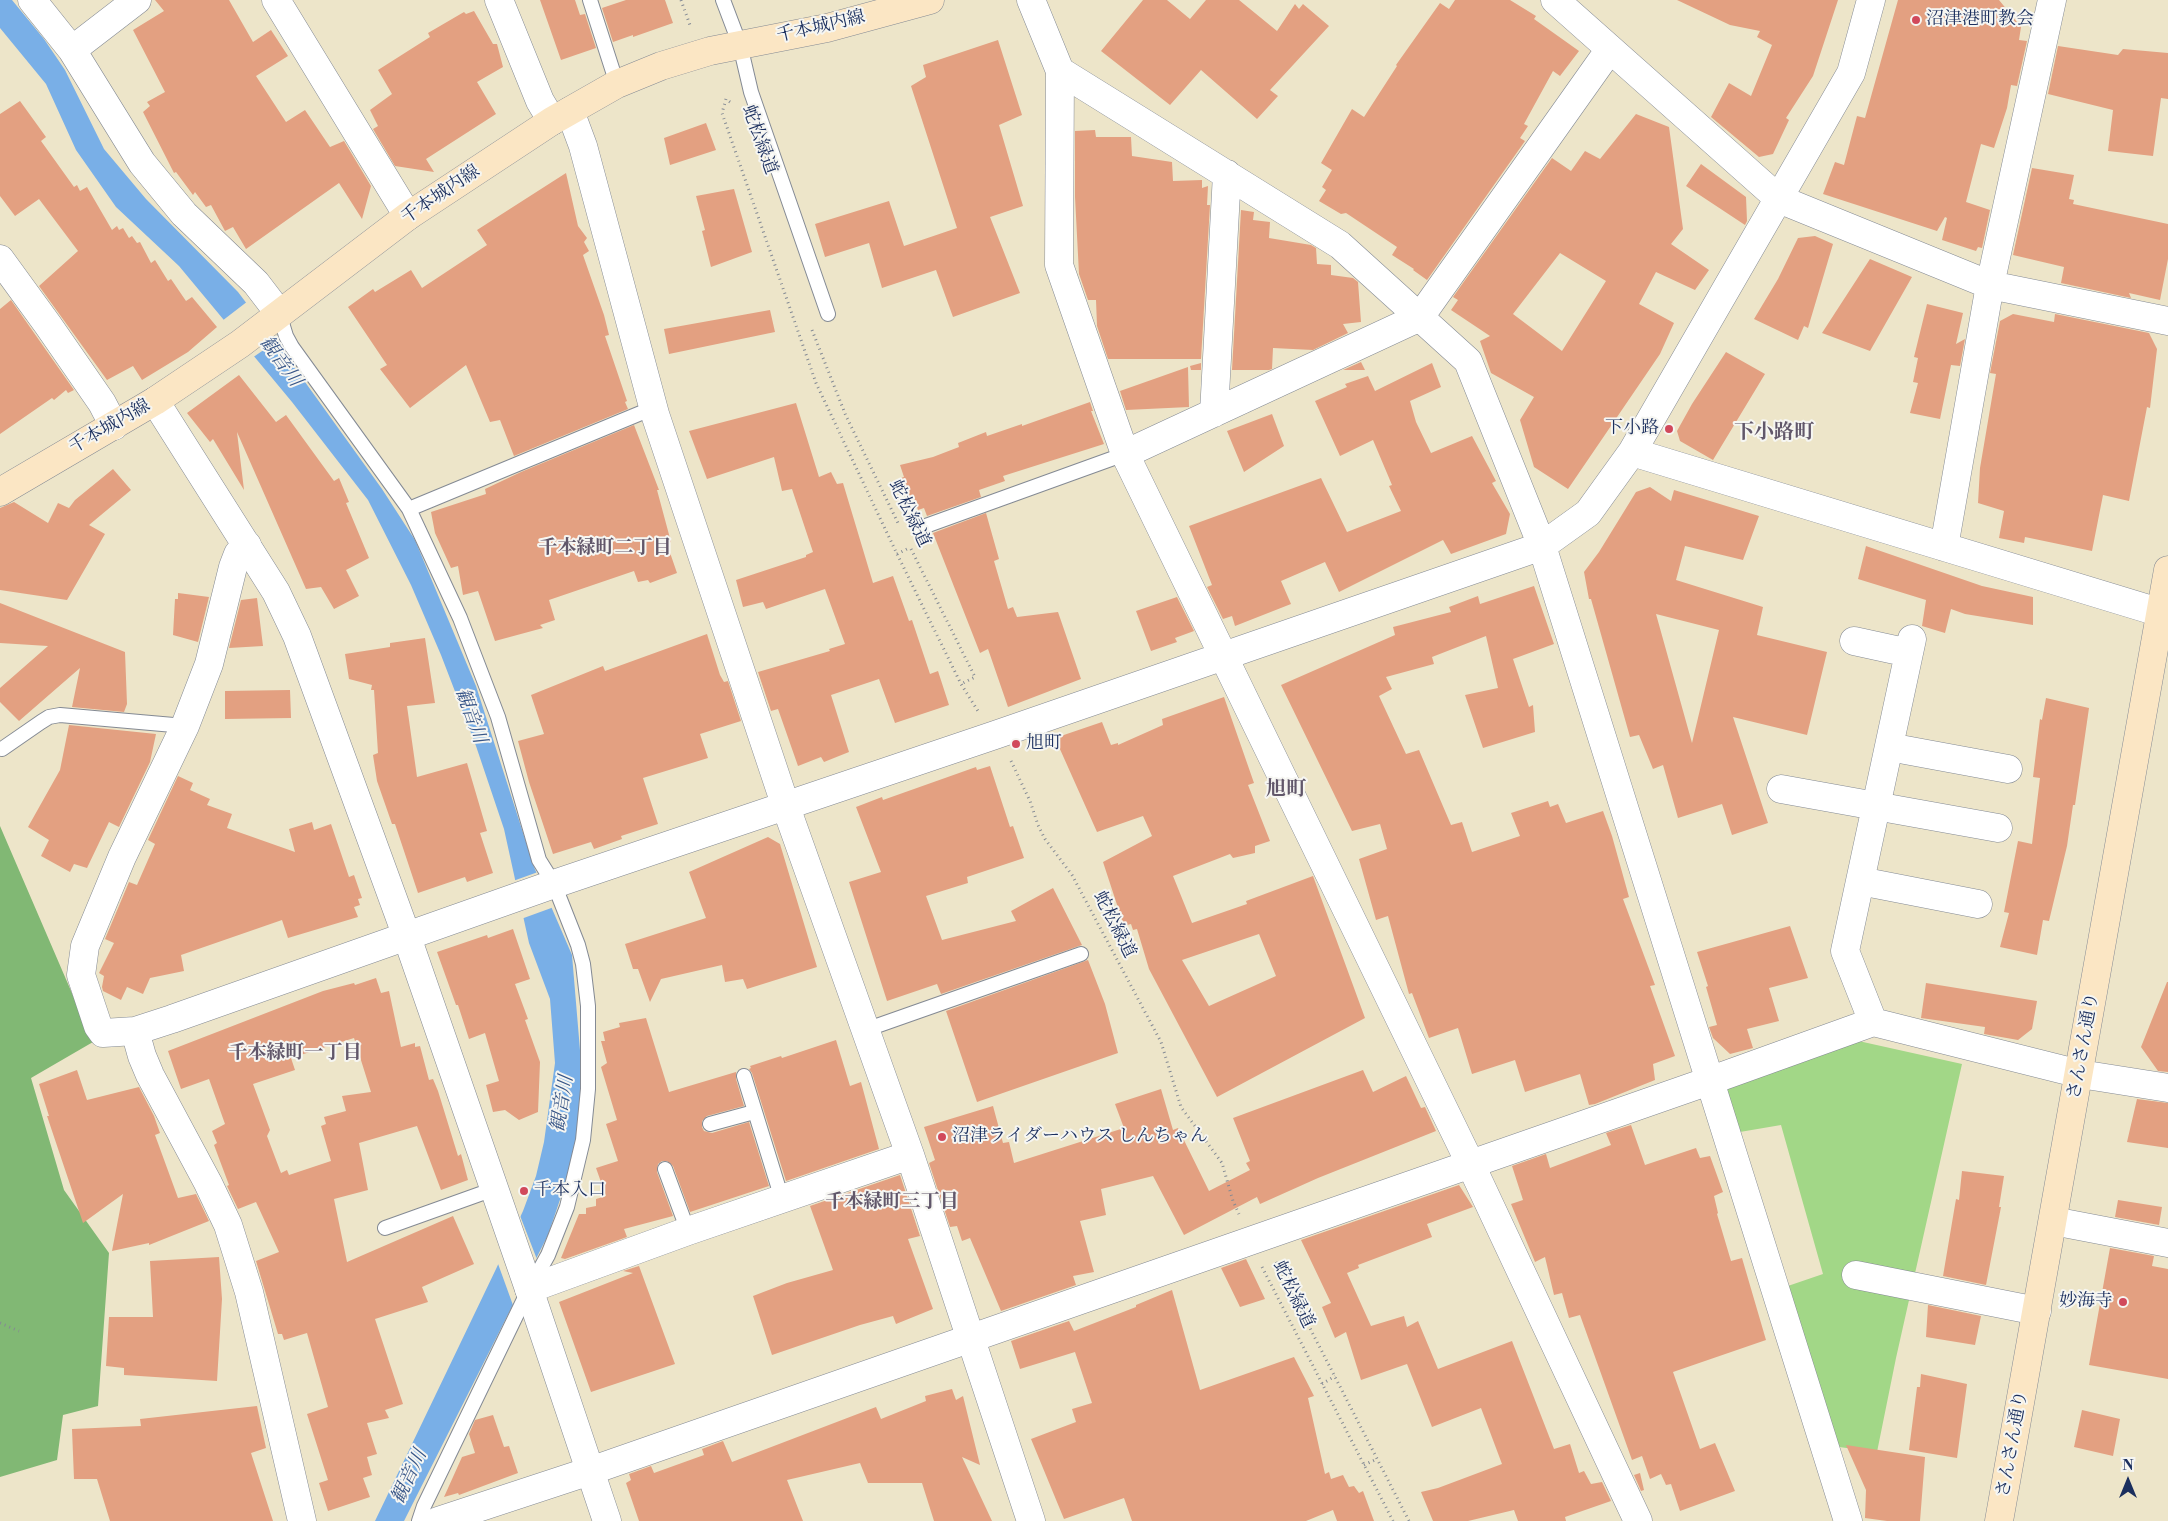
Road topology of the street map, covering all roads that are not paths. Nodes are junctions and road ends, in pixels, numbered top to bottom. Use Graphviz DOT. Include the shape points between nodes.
graph roads {
  1 [pos="32,0"];
  2 [pos="137,0"];
  3 [pos="276,0"];
  4 [pos="499,0"];
  5 [pos="590,0"];
  6 [pos="722,0"];
  7 [pos="930,0"];
  8 [pos="1031,0"];
  9 [pos="1555,0"];
  10 [pos="1871,0"];
  11 [pos="2052,0"];
  12 [pos="740,45"];
  13 [pos="1610,49"];
  14 [pos="72,50"];
  15 [pos="1060,71"];
  16 [pos="617,84"];
  17 [pos="561,116"];
  18 [pos="1227,174"];
  19 [pos="1779,199"];
  20 [pos="408,216"];
  21 [pos="0,259"];
  22 [pos="1990,285"];
  23 [pos="828,314"];
  24 [pos="1420,317"];
  25 [pos="273,318"];
  26 [pos="2168,321"];
  27 [pos="156,401"];
  28 [pos="654,408"];
  29 [pos="1214,413"];
  30 [pos="114,426"];
  31 [pos="1632,452"];
  32 [pos="1125,454"];
  33 [pos="0,492"];
  34 [pos="409,509"];
  35 [pos="920,528"];
  36 [pos="247,545"];
  37 [pos="1542,546"];
  38 [pos="1944,547"];
  39 [pos="2168,570"];
  40 [pos="2164,613"];
  41 [pos="1854,641"];
  42 [pos="1223,657"];
  43 [pos="185,726"];
  44 [pos="1889,747"];
  45 [pos="2,750"];
  46 [pos="2008,769"];
  47 [pos="1781,789"];
  48 [pos="1876,806"];
  49 [pos="786,807"];
  50 [pos="1998,828"];
  51 [pos="1860,880"];
  52 [pos="551,886"];
  53 [pos="1978,904"];
  54 [pos="407,937"];
  55 [pos="1082,954"];
  56 [pos="1872,1022"];
  57 [pos="865,1030"];
  58 [pos="135,1032"];
  59 [pos="2080,1074"];
  60 [pos="744,1076"];
  61 [pos="1709,1081"];
  62 [pos="2168,1088"];
  63 [pos="754,1112"];
  64 [pos="710,1124"];
  65 [pos="910,1155"];
  66 [pos="1470,1163"];
  67 [pos="665,1169"];
  68 [pos="494,1189"];
  69 [pos="782,1199"];
  70 [pos="2053,1221"];
  71 [pos="385,1228"];
  72 [pos="688,1231"];
  73 [pos="2168,1243"];
  74 [pos="1856,1275"];
  75 [pos="528,1285"];
  76 [pos="2037,1311"];
  77 [pos="971,1336"];
  78 [pos="590,1471"];
  79 [pos="302,1521"];
  80 [pos="419,1521"];
  81 [pos="438,1521"];
  82 [pos="607,1521"];
  83 [pos="1031,1521"];
  84 [pos="1638,1521"];
  85 [pos="1848,1521"];
  86 [pos="1999,1521"];
  1 -- 14 [label="street"];
  2 -- 14 [label="street"];
  3 -- 20 [label="street"];
  4 -- 17 [label="street" via="540,101"];
  5 -- 16 [label="lane"];
  6 -- 12 [label="lane"];
  7 -- 12 [label="main road, 千本城内線" via="827,28"];
  8 -- 15 [label="street"];
  9 -- 13 [label="street"];
  10 -- 19 [label="street" via="1851,73"];
  11 -- 22 [label="street"];
  12 -- 16 [label="main road, 千本城内線" via="661,66"];
  12 -- 23 [label="lane" via="751,92"];
  13 -- 19 [label="street"];
  13 -- 24 [label="street"];
  14 -- 25 [label="street" via="142,163 184,214 256,283"];
  15 -- 18 [label="street"];
  15 -- 32 [label="street" via="1059,265"];
  16 -- 17 [label="main road, 千本城内線"];
  17 -- 20 [label="main road, 千本城内線"];
  17 -- 28 [label="street" via="584,146"];
  18 -- 24 [label="street" via="1340,244"];
  18 -- 29 [label="street"];
  19 -- 22 [label="street"];
  19 -- 31 [label="street"];
  20 -- 25 [label="main road, 千本城内線"];
  21 -- 30 [label="street" via="59,340"];
  22 -- 26 [label="street"];
  22 -- 38 [label="street"];
  24 -- 29 [label="street"];
  24 -- 37 [label="street" via="1468,361"];
  25 -- 27 [label="main road, 千本城内線"];
  25 -- 34 [label="lane"];
  27 -- 30 [label="main road, 千本城内線"];
  27 -- 36 [label="street"];
  28 -- 34 [label="lane"];
  28 -- 49 [label="street"];
  29 -- 32 [label="street"];
  30 -- 33 [label="main road, 千本城内線"];
  31 -- 37 [label="street" via="1588,513"];
  31 -- 38 [label="street"];
  32 -- 35 [label="lane"];
  32 -- 42 [label="street"];
  34 -- 52 [label="lane" via="467,636 498,717 539,860"];
  36 -- 43 [label="street" via="238,554 233,567 209,664"];
  36 -- 54 [label="street" via="276,592 297,636"];
  37 -- 42 [label="street"];
  37 -- 61 [label="street"];
  38 -- 40 [label="street"];
  39 -- 40 [label="main road, さんさん通り"];
  40 -- 59 [label="main road, さんさん通り"];
  41 -- 44 [label="street" via="1910,646"];
  42 -- 49 [label="street"];
  42 -- 66 [label="street"];
  43 -- 45 [label="lane" via="60,715 49,717"];
  43 -- 58 [label="street" via="122,856 85,946 81,975 98,1026 103,1032"];
  44 -- 46 [label="street"];
  44 -- 48 [label="street"];
  47 -- 48 [label="street"];
  48 -- 50 [label="street"];
  48 -- 51 [label="street"];
  49 -- 52 [label="street"];
  49 -- 57 [label="street"];
  51 -- 53 [label="street"];
  51 -- 56 [label="street" via="1845,951"];
  52 -- 54 [label="street"];
  52 -- 75 [label="lane" via="584,964 588,1006 588,1089 583,1140 567,1208 548,1255"];
  54 -- 58 [label="street"];
  54 -- 68 [label="street"];
  55 -- 57 [label="lane"];
  56 -- 59 [label="street"];
  56 -- 61 [label="street"];
  57 -- 65 [label="street"];
  58 -- 79 [label="street" via="150,1075 228,1225 248,1292"];
  59 -- 62 [label="street"];
  59 -- 70 [label="main road, さんさん通り"];
  60 -- 63 [label="lane"];
  61 -- 66 [label="street"];
  61 -- 85 [label="street"];
  63 -- 64 [label="lane"];
  63 -- 69 [label="lane"];
  65 -- 69 [label="street"];
  65 -- 77 [label="street"];
  66 -- 77 [label="street"];
  66 -- 84 [label="street"];
  67 -- 72 [label="lane"];
  68 -- 71 [label="lane"];
  68 -- 75 [label="street"];
  69 -- 72 [label="street"];
  70 -- 73 [label="street"];
  70 -- 76 [label="main road, さんさん通り"];
  72 -- 75 [label="street"];
  74 -- 76 [label="street"];
  75 -- 78 [label="street"];
  75 -- 80 [label="lane"];
  76 -- 86 [label="main road, さんさん通り"];
  77 -- 78 [label="street"];
  77 -- 83 [label="street"];
  78 -- 81 [label="street"];
  78 -- 82 [label="street"];
}
